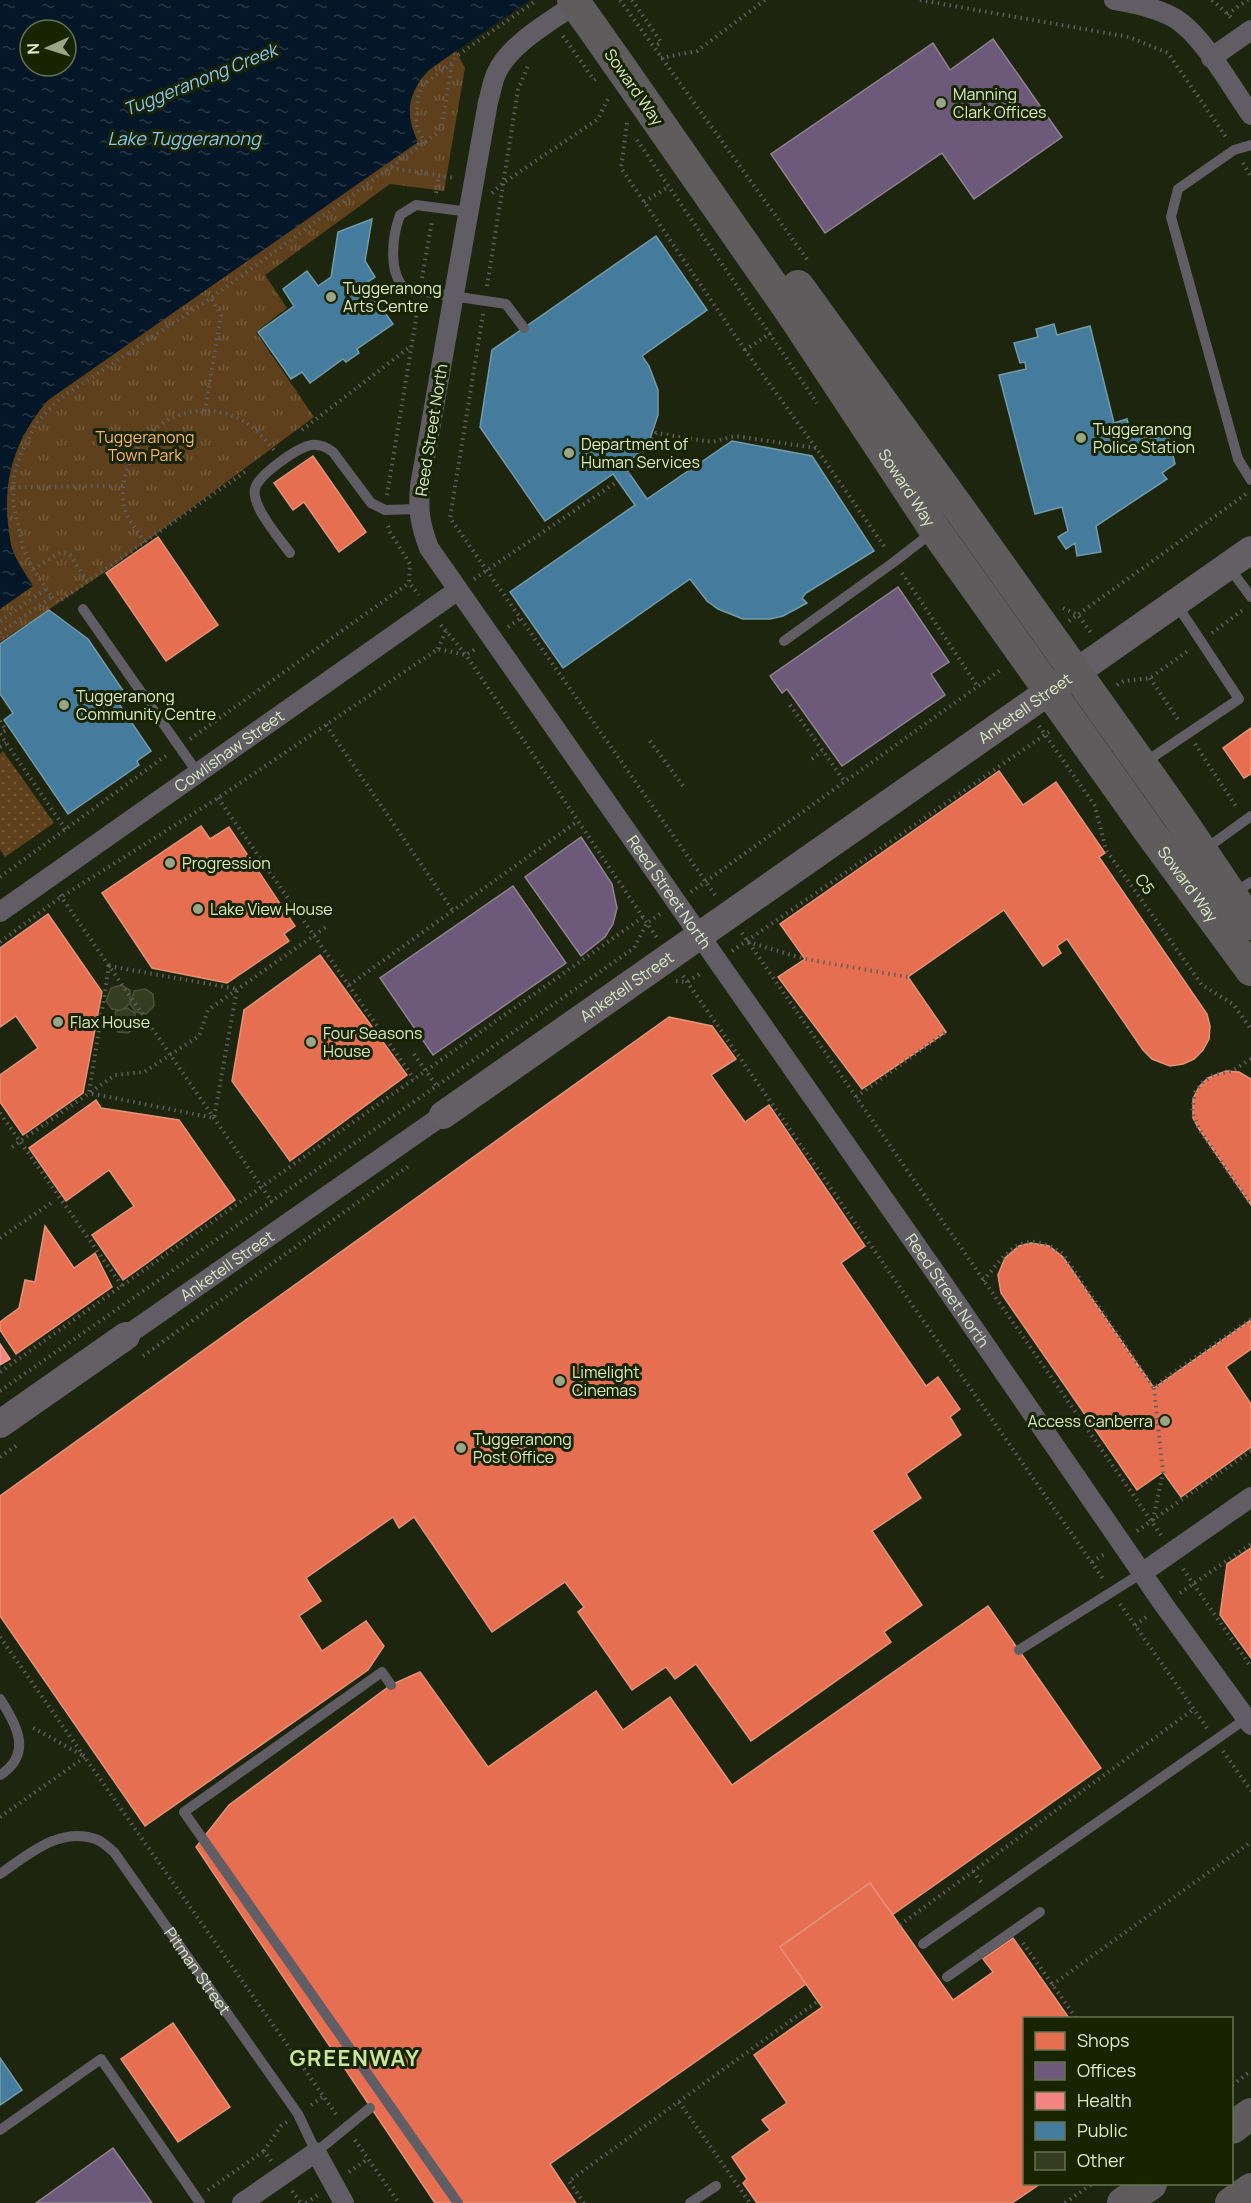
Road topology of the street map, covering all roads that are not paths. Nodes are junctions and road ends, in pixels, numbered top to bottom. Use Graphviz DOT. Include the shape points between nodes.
graph roads {
  1 [pos="573,0"];
  2 [pos="581,0"];
  3 [pos="599,0"];
  4 [pos="1114,0"];
  5 [pos="1251,30"];
  6 [pos="632,55"];
  7 [pos="1212,58"];
  8 [pos="1251,115"];
  9 [pos="1251,145"];
  10 [pos="469,212"];
  11 [pos="453,297"];
  12 [pos="524,328"];
  13 [pos="1251,480"];
  14 [pos="418,509"];
  15 [pos="948,520"];
  16 [pos="290,553"];
  17 [pos="1240,558"];
  18 [pos="458,590"];
  19 [pos="1251,597"];
  20 [pos="1175,603"];
  21 [pos="83,609"];
  22 [pos="784,641"];
  23 [pos="1076,672"];
  24 [pos="1049,691"];
  25 [pos="1141,765"];
  26 [pos="197,772"];
  27 [pos="1248,818"];
  28 [pos="1190,861"];
  29 [pos="1226,899"];
  30 [pos="0,912"];
  31 [pos="1251,924"];
  32 [pos="700,935"];
  33 [pos="1251,970"];
  34 [pos="442,1115"];
  35 [pos="131,1349"];
  36 [pos="10,1434"];
  37 [pos="1251,1497"];
  38 [pos="1142,1573"];
  39 [pos="1019,1650"];
  40 [pos="391,1685"];
  41 [pos="0,1699"];
  42 [pos="1249,1721"];
  43 [pos="0,1775"];
  44 [pos="0,1874"];
  45 [pos="1040,1912"];
  46 [pos="923,1944"];
  47 [pos="947,1977"];
  48 [pos="370,2108"];
  49 [pos="1251,2114"];
  50 [pos="1233,2127"];
  51 [pos="0,2130"];
  52 [pos="316,2152"];
  53 [pos="1150,2185"];
  54 [pos="716,2186"];
  55 [pos="1251,2189"];
  56 [pos="199,2201"];
  57 [pos="242,2203"];
  58 [pos="344,2203"];
  59 [pos="458,2203"];
  60 [pos="690,2203"];
  61 [pos="1123,2203"];
  62 [pos="1231,2203"];
  1 -- 6 [label="main road, Soward Way, bridge"];
  2 -- 10 [label="street, Reed Street North" via="516,47 496,75"];
  3 -- 6 [label="main road, Soward Way"];
  4 -- 7 [label="street" via="1142,5 1176,20"];
  5 -- 7 [label="street"];
  6 -- 15 [label="main road, Soward Way" via="817,313"];
  6 -- 15 [label="main road, Soward Way" via="794,317"];
  7 -- 8 [label="street"];
  9 -- 13 [label="lane" via="1234,150 1178,189 1171,218 1238,459"];
  10 -- 11 [label="street, Reed Street North"];
  10 -- 11 [label="lane" via="416,205 400,215 398,221 395,276 405,289"];
  11 -- 12 [label="lane" via="506,304"];
  11 -- 14 [label="street, Reed Street North"];
  14 -- 16 [label="lane" via="385,510 371,503 333,452 325,446 309,445 261,477 255,490 256,504"];
  14 -- 18 [label="street, Reed Street North" via="429,548"];
  15 -- 22 [label="lane"];
  15 -- 23 [label="main road, Soward Way"];
  15 -- 24 [label="main road, Soward Way"];
  17 -- 19 [label="lane"];
  17 -- 20 [label="street, Anketell Street"];
  18 -- 26 [label="street, Cowlishaw Street"];
  18 -- 32 [label="street, Reed Street North"];
  20 -- 23 [label="street, Anketell Street"];
  20 -- 25 [label="lane" via="1239,699"];
  21 -- 26 [label="lane"];
  23 -- 24 [label="street, Anketell Street"];
  23 -- 25 [label="main road, Soward Way"];
  24 -- 28 [label="main road, Soward Way"];
  24 -- 32 [label="street, Anketell Street"];
  25 -- 28 [label="main road, Soward Way"];
  26 -- 30 [label="street, Cowlishaw Street"];
  27 -- 28 [label="lane"];
  28 -- 29 [label="main road, Soward Way"];
  29 -- 31 [label="main road, Soward Way"];
  29 -- 33 [label="main road, Soward Way"];
  32 -- 34 [label="street, Anketell Street"];
  32 -- 38 [label="street, Reed Street North"];
  34 -- 35 [label="street, Anketell Street" via="287,1224"];
  35 -- 36 [label="street, Anketell Street"];
  37 -- 38 [label="street"];
  38 -- 39 [label="lane"];
  38 -- 42 [label="street, Reed Street North"];
  40 -- 59 [label="lane" via="382,1672 184,1812"];
  41 -- 43 [label="lane" via="19,1733 18,1755"];
  42 -- 46 [label="lane"];
  44 -- 52 [label="lane, Pitman Street" via="60,1837 99,1840 114,1852 298,2114"];
  45 -- 47 [label="lane"];
  48 -- 52 [label="lane"];
  49 -- 50 [label="main road"];
  51 -- 56 [label="lane" via="101,2059"];
  52 -- 57 [label="street"];
  52 -- 58 [label="street, Pitman Street"];
  53 -- 61 [label="main road"];
  54 -- 60 [label="lane"];
  55 -- 62 [label="main road"];
}
